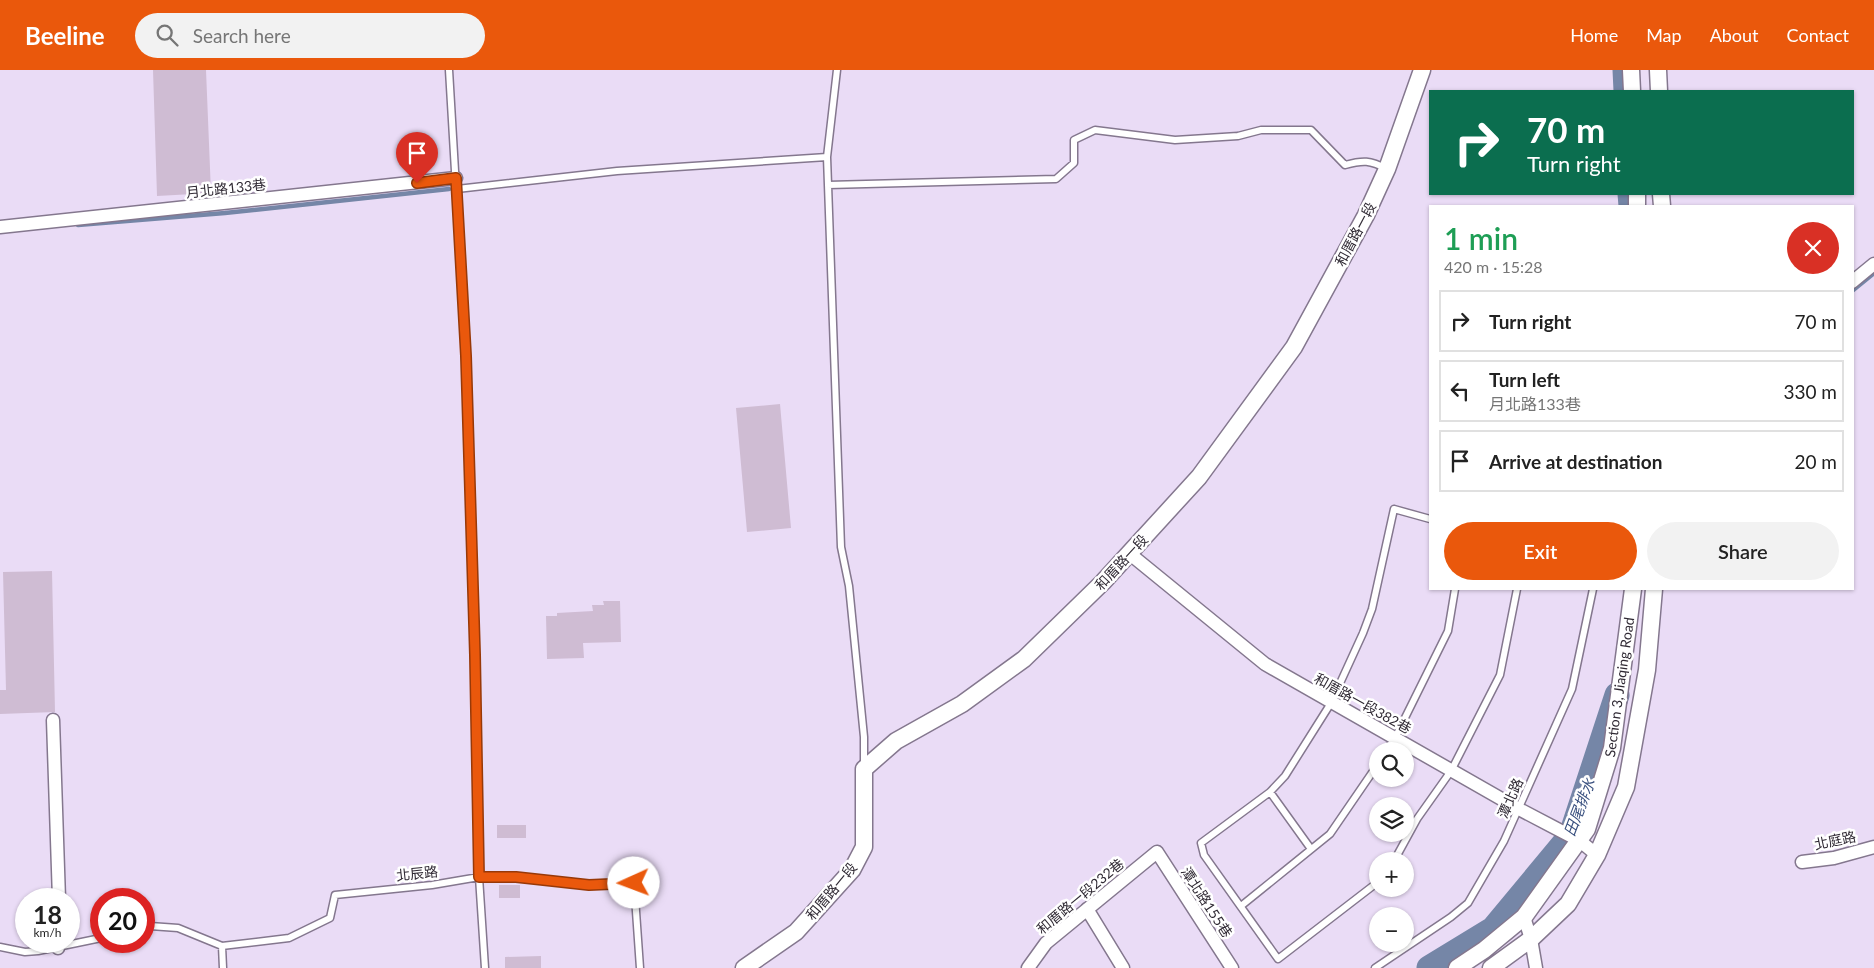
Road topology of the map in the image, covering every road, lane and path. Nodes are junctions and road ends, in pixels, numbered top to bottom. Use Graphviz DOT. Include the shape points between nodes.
graph roads {
  1 [pos="449,70"];
  2 [pos="837,70"];
  3 [pos="1422,70"];
  4 [pos="1631,70"];
  5 [pos="1658,70"];
  6 [pos="1632,90"];
  7 [pos="1659,90"];
  8 [pos="827,157"];
  9 [pos="1387,169"];
  10 [pos="456,184"];
  11 [pos="828,185"];
  12 [pos="0,227"];
  13 [pos="1874,264"];
  14 [pos="1854,280"];
  15 [pos="1429,519"];
  16 [pos="1130,554"];
  17 [pos="1455,590"];
  18 [pos="1517,590"];
  19 [pos="1593,590"];
  20 [pos="1633,590"];
  21 [pos="1654,590"];
  22 [pos="1331,702"];
  23 [pos="53,720"];
  24 [pos="1395,738"];
  25 [pos="1392,742"];
  26 [pos="864,770"];
  27 [pos="1451,771"];
  28 [pos="1369,777"];
  29 [pos="1270,792"];
  30 [pos="1519,809"];
  31 [pos="1580,841"];
  32 [pos="1874,847"];
  33 [pos="1311,849"];
  34 [pos="1157,852"];
  35 [pos="1399,852"];
  36 [pos="1598,856"];
  37 [pos="1802,862"];
  38 [pos="479,877"];
  39 [pos="59,888"];
  40 [pos="1369,889"];
  41 [pos="1241,906"];
  42 [pos="1087,909"];
  43 [pos="1524,917"];
  44 [pos="155,926"];
  45 [pos="1531,939"];
  46 [pos="222,946"];
  47 [pos="0,948"];
  48 [pos="15,950"];
  49 [pos="223,968"];
  50 [pos="485,968"];
  51 [pos="640,968"];
  52 [pos="744,968"];
  53 [pos="1028,968"];
  54 [pos="1123,968"];
  55 [pos="1232,968"];
  56 [pos="1375,968"];
  57 [pos="1457,968"];
  58 [pos="1491,968"];
  59 [pos="1536,968"];
  1 -- 10 [label="lane"];
  2 -- 8 [label="lane"];
  3 -- 9 [label="street, 和厝路一段"];
  4 -- 6 [label="street"];
  5 -- 7 [label="street"];
  8 -- 10 [label="lane"];
  8 -- 11 [label="lane"];
  9 -- 11 [label="lane" via="1372,162 1345,164 1311,130 1261,130 1238,136 1176,140 1095,130 1074,140 1074,163 1056,179"];
  9 -- 16 [label="street, 和厝路一段" via="1366,215 1294,347 1199,477"];
  10 -- 12 [label="street, 月北路133巷"];
  10 -- 38 [label="lane" via="466,356"];
  11 -- 26 [label="lane" via="841,547 849,586 864,737"];
  13 -- 14 [label="street"];
  15 -- 22 [label="lane" via="1394,509 1372,609"];
  16 -- 22 [label="street, 和厝路一段382巷" via="1265,664"];
  16 -- 26 [label="street, 和厝路一段" via="1024,659 962,704 896,741"];
  17 -- 24 [label="lane" via="1448,631"];
  18 -- 27 [label="lane" via="1500,675"];
  19 -- 30 [label="lane, 潭北路" via="1572,689"];
  20 -- 31 [label="street, Section 3, Jiaqing Road" via="1612,748 1587,829"];
  21 -- 36 [label="street, Section 3, Jiaqing Road" via="1647,670 1626,787"];
  22 -- 24 [label="street, 和厝路一段382巷"];
  22 -- 29 [label="lane" via="1285,776"];
  23 -- 39 [label="street"];
  24 -- 25 [label="lane"];
  24 -- 27 [label="street, 和厝路一段382巷"];
  26 -- 52 [label="street, 和厝路一段" via="864,847 852,870 796,932"];
  27 -- 30 [label="street, 和厝路一段382巷"];
  27 -- 35 [label="lane" via="1417,819"];
  28 -- 33 [label="lane" via="1330,834"];
  29 -- 33 [label="lane"];
  29 -- 41 [label="lane" via="1201,843 1204,855"];
  30 -- 31 [label="street, 和厝路一段382巷"];
  30 -- 56 [label="lane, 潭北路" via="1468,902"];
  31 -- 36 [label="street, 和厝路一段382巷"];
  31 -- 43 [label="street, Section 3, Jiaqing Road"];
  32 -- 37 [label="street, 北庭路" via="1834,858"];
  33 -- 41 [label="lane"];
  34 -- 42 [label="street, 和厝路一段232巷"];
  34 -- 55 [label="street, 潭北路155巷"];
  36 -- 45 [label="street, Section 3, Jiaqing Road" via="1568,904"];
  38 -- 46 [label="lane, 北辰路" via="335,895 330,918 289,938"];
  38 -- 50 [label="lane"];
  38 -- 51 [label="lane, 北辰路" via="516,877 589,885 634,883"];
  40 -- 41 [label="lane" via="1278,958"];
  42 -- 53 [label="street, 和厝路一段232巷" via="1046,943"];
  42 -- 54 [label="street"];
  43 -- 45 [label="street"];
  43 -- 57 [label="street, Section 3, Jiaqing Road"];
  44 -- 46 [label="lane, 北辰路" via="178,928"];
  45 -- 58 [label="street, Section 3, Jiaqing Road"];
  45 -- 59 [label="street"];
  46 -- 49 [label="lane"];
  47 -- 48 [label="lane"];
}
